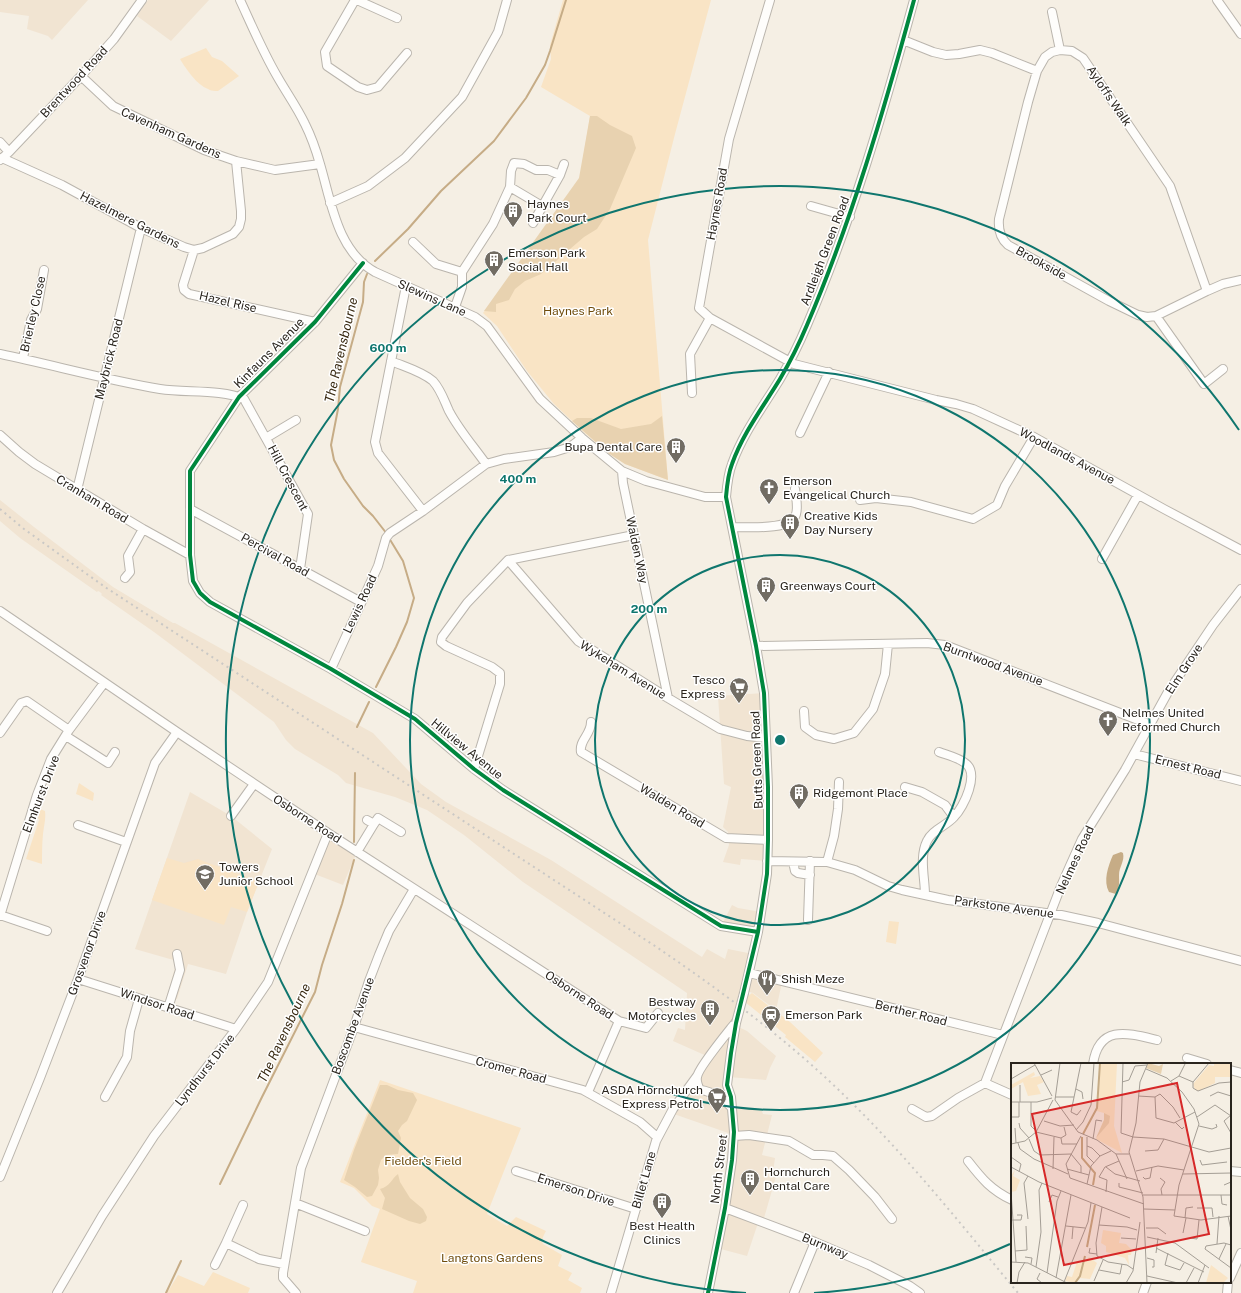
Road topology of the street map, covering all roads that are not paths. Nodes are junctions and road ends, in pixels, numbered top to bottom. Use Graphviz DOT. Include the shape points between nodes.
graph roads {
  1 [pos="142,0"];
  2 [pos="240,0"];
  3 [pos="356,0"];
  4 [pos="507,0"];
  5 [pos="770,0"];
  6 [pos="914,0"];
  7 [pos="1217,0"];
  8 [pos="1052,12"];
  9 [pos="397,18"];
  10 [pos="1241,34"];
  11 [pos="903,40"];
  12 [pos="1060,50"];
  13 [pos="407,53"];
  14 [pos="1037,71"];
  15 [pos="81,76"];
  16 [pos="0,142"];
  17 [pos="9,152"];
  18 [pos="1,159"];
  19 [pos="236,161"];
  20 [pos="320,164"];
  21 [pos="564,164"];
  22 [pos="560,175"];
  23 [pos="510,187"];
  24 [pos="330,203"];
  25 [pos="542,206"];
  26 [pos="811,206"];
  27 [pos="850,217"];
  28 [pos="533,223"];
  29 [pos="141,228"];
  30 [pos="413,242"];
  31 [pos="194,250"];
  32 [pos="363,263"];
  33 [pos="44,270"];
  34 [pos="462,272"];
  35 [pos="1241,280"];
  36 [pos="406,286"];
  37 [pos="1207,291"];
  38 [pos="455,307"];
  39 [pos="1156,316"];
  40 [pos="710,318"];
  41 [pos="315,322"];
  42 [pos="0,354"];
  43 [pos="23,358"];
  44 [pos="391,362"];
  45 [pos="790,362"];
  46 [pos="1223,369"];
  47 [pos="829,372"];
  48 [pos="104,378"];
  49 [pos="692,393"];
  50 [pos="239,396"];
  51 [pos="296,420"];
  52 [pos="800,433"];
  53 [pos="0,435"];
  54 [pos="1034,437"];
  55 [pos="266,438"];
  56 [pos="582,438"];
  57 [pos="486,464"];
  58 [pos="622,471"];
  59 [pos="795,489"];
  60 [pos="77,490"];
  61 [pos="1138,495"];
  62 [pos="726,496"];
  63 [pos="860,500"];
  64 [pos="190,509"];
  65 [pos="423,511"];
  66 [pos="733,527"];
  67 [pos="143,529"];
  68 [pos="634,535"];
  69 [pos="1241,550"];
  70 [pos="190,555"];
  71 [pos="1102,559"];
  72 [pos="508,560"];
  73 [pos="300,569"];
  74 [pos="125,578"];
  75 [pos="1241,589"];
  76 [pos="361,602"];
  77 [pos="0,611"];
  78 [pos="888,644"];
  79 [pos="756,646"];
  80 [pos="331,669"];
  81 [pos="104,683"];
  82 [pos="668,698"];
  83 [pos="804,711"];
  84 [pos="591,722"];
  85 [pos="1151,724"];
  86 [pos="177,732"];
  87 [pos="0,733"];
  88 [pos="68,733"];
  89 [pos="766,738"];
  90 [pos="115,752"];
  91 [pos="940,752"];
  92 [pos="1134,754"];
  93 [pos="474,769"];
  94 [pos="1241,781"];
  95 [pos="839,782"];
  96 [pos="254,784"];
  97 [pos="905,787"];
  98 [pos="231,816"];
  99 [pos="954,817"];
  100 [pos="78,825"];
  101 [pos="401,832"];
  102 [pos="328,833"];
  103 [pos="768,840"];
  104 [pos="126,842"];
  105 [pos="358,852"];
  106 [pos="768,861"];
  107 [pos="793,862"];
  108 [pos="810,862"];
  109 [pos="827,862"];
  110 [pos="810,875"];
  111 [pos="414,889"];
  112 [pos="925,895"];
  113 [pos="1051,914"];
  114 [pos="0,916"];
  115 [pos="808,920"];
  116 [pos="47,931"];
  117 [pos="758,932"];
  118 [pos="177,954"];
  119 [pos="1241,961"];
  120 [pos="749,973"];
  121 [pos="78,979"];
  122 [pos="139,999"];
  123 [pos="168,1008"];
  124 [pos="658,1013"];
  125 [pos="619,1020"];
  126 [pos="736,1023"];
  127 [pos="354,1027"];
  128 [pos="236,1029"];
  129 [pos="1003,1035"];
  130 [pos="1157,1040"];
  131 [pos="717,1047"];
  132 [pos="731,1052"];
  133 [pos="1187,1058"];
  134 [pos="1093,1063"];
  135 [pos="1204,1063"];
  136 [pos="1231,1070"];
  137 [pos="1241,1073"];
  138 [pos="697,1076"];
  139 [pos="985,1083"];
  140 [pos="727,1085"];
  141 [pos="700,1090"];
  142 [pos="588,1092"];
  143 [pos="1011,1095"];
  144 [pos="718,1096"];
  145 [pos="105,1097"];
  146 [pos="681,1098"];
  147 [pos="732,1108"];
  148 [pos="912,1110"];
  149 [pos="734,1136"];
  150 [pos="657,1137"];
  151 [pos="968,1161"];
  152 [pos="516,1171"];
  153 [pos="1231,1171"];
  154 [pos="1241,1172"];
  155 [pos="0,1177"];
  156 [pos="1011,1199"];
  157 [pos="295,1203"];
  158 [pos="243,1205"];
  159 [pos="725,1208"];
  160 [pos="636,1209"];
  161 [pos="892,1219"];
  162 [pos="365,1231"];
  163 [pos="815,1242"];
  164 [pos="226,1243"];
  165 [pos="1241,1253"];
  166 [pos="284,1264"];
  167 [pos="215,1265"];
  168 [pos="1231,1275"];
  169 [pos="1147,1283"];
  170 [pos="1228,1283"];
  171 [pos="57,1293"];
  172 [pos="296,1293"];
  173 [pos="611,1293"];
  174 [pos="708,1293"];
  175 [pos="794,1293"];
  176 [pos="920,1293"];
  177 [pos="1143,1293"];
  178 [pos="1227,1293"];
  1 -- 15 [label="street, Brentwood Road" via="114,39"];
  2 -- 20 [label="street, Slewins Lane" via="277,76 306,124"];
  3 -- 9 [label="street"];
  3 -- 13 [label="street" via="325,52 327,66 358,87 367,90 378,87"];
  4 -- 24 [label="street" via="498,32 462,97 405,158 368,186"];
  5 -- 40 [label="street, Haynes Road" via="729,139 699,308"];
  6 -- 11 [label="street, Ardleigh Green Road"];
  7 -- 10 [label="street"];
  8 -- 12 [label="street"];
  11 -- 14 [label="street" via="946,55 980,50"];
  11 -- 27 [label="street, Ardleigh Green Road"];
  12 -- 14 [label="street" via="1045,57"];
  12 -- 37 [label="street, Ayloffs Walk" via="1072,51 1083,58 1170,186"];
  14 -- 39 [label="street, Brookside" via="999,219 998,227 1003,240 1109,301 1147,317"];
  15 -- 17 [label="street, Brentwood Road"];
  15 -- 19 [label="street, Cavenham Gardens" via="113,106 204,150"];
  16 -- 17 [label="street"];
  17 -- 18 [label="street, Brentwood Road"];
  18 -- 29 [label="street, Hazelmere Gardens" via="62,185"];
  19 -- 20 [label="street, Cavenham Gardens" via="275,170"];
  19 -- 31 [label="street, Hazelmere Gardens" via="241,211 239,227 233,234"];
  20 -- 24 [label="street, Slewins Lane"];
  21 -- 22 [label="street"];
  22 -- 23 [label="street" via="514,163"];
  22 -- 25 [label="street"];
  23 -- 25 [label="street"];
  23 -- 34 [label="street" via="493,224"];
  24 -- 32 [label="street, Slewins Lane" via="344,237"];
  25 -- 28 [label="street"];
  26 -- 27 [label="street"];
  27 -- 45 [label="street, Ardleigh Green Road"];
  29 -- 31 [label="street, Hazelmere Gardens"];
  29 -- 48 [label="street, Maybrick Road"];
  30 -- 34 [label="street" via="436,264"];
  31 -- 41 [label="street, Hazel Rise" via="183,285 189,294"];
  32 -- 36 [label="street, Slewins Lane" via="375,272"];
  32 -- 41 [label="street, Kinfauns Avenue"];
  33 -- 43 [label="street, Brierley Close" via="37,309 31,320"];
  34 -- 38 [label="street" via="462,287"];
  35 -- 37 [label="street"];
  36 -- 38 [label="street, Slewins Lane"];
  36 -- 44 [label="street"];
  37 -- 39 [label="street"];
  38 -- 56 [label="street, Slewins Lane" via="488,326 540,399"];
  39 -- 46 [label="street" via="1204,384"];
  40 -- 45 [label="street, Haynes Road"];
  40 -- 49 [label="street" via="690,354"];
  41 -- 50 [label="street, Kinfauns Avenue"];
  42 -- 43 [label="street"];
  43 -- 48 [label="street"];
  44 -- 57 [label="street" via="422,374 433,382 442,392 449,410"];
  44 -- 65 [label="street" via="375,447"];
  45 -- 47 [label="street, Woodlands Avenue"];
  45 -- 62 [label="street, Ardleigh Green Road" via="736,454"];
  47 -- 52 [label="street"];
  47 -- 54 [label="street, Woodlands Avenue" via="973,409"];
  48 -- 50 [label="street" via="161,389"];
  48 -- 60 [label="street, Maybrick Road"];
  50 -- 55 [label="street, Hill Crescent" via="244,399"];
  50 -- 64 [label="street, Kinfauns Avenue" via="190,471"];
  51 -- 55 [label="street"];
  53 -- 60 [label="street, Cranham Road" via="35,464"];
  54 -- 61 [label="street, Woodlands Avenue"];
  54 -- 63 [label="street" via="1005,486 997,505 974,519 911,502 876,498"];
  55 -- 73 [label="street, Hill Crescent" via="308,514"];
  56 -- 57 [label="street" via="570,447 554,452"];
  56 -- 58 [label="street, Slewins Lane"];
  57 -- 65 [label="street"];
  58 -- 62 [label="street, Slewins Lane" via="646,481 705,497"];
  58 -- 68 [label="street, Walden Way"];
  59 -- 66 [label="street" via="796,514 792,521 778,526"];
  60 -- 67 [label="street, Cranham Road"];
  61 -- 69 [label="street, Woodlands Avenue"];
  61 -- 71 [label="street"];
  62 -- 66 [label="street, Butts Green Road"];
  64 -- 70 [label="street, Kinfauns Avenue"];
  64 -- 73 [label="street, Percival Road"];
  65 -- 76 [label="street, Lewis Road" via="388,535 378,566"];
  66 -- 79 [label="street, Butts Green Road"];
  67 -- 70 [label="street, Cranham Road"];
  67 -- 74 [label="street" via="128,556 130,572"];
  68 -- 72 [label="street"];
  68 -- 82 [label="street, Walden Way"];
  70 -- 80 [label="street, Hillview Avenue" via="193,581 200,594"];
  72 -- 82 [label="street, Wykeham Avenue" via="578,642"];
  72 -- 93 [label="street" via="467,603 442,637 442,642 446,646 500,673 500,684"];
  73 -- 76 [label="street, Percival Road"];
  75 -- 85 [label="street, Elm Grove" via="1213,625 1168,692"];
  76 -- 80 [label="street, Lewis Road"];
  77 -- 81 [label="street, Osborne Road"];
  78 -- 79 [label="street, Burntwood Avenue"];
  78 -- 83 [label="street" via="885,674 873,709 854,733 834,739 816,735 805,727"];
  78 -- 85 [label="street, Burntwood Avenue" via="945,645"];
  79 -- 89 [label="street, Butts Green Road" via="764,693"];
  80 -- 93 [label="street, Hillview Avenue" via="415,719"];
  81 -- 86 [label="street, Osborne Road"];
  81 -- 88 [label="street, Elmhurst Drive"];
  82 -- 89 [label="street, Wykeham Avenue" via="720,729"];
  84 -- 103 [label="street, Walden Road" via="591,728 580,747 581,752 726,838"];
  85 -- 92 [label="street, Elm Grove"];
  86 -- 96 [label="street, Osborne Road"];
  86 -- 104 [label="street, Grosvenor Drive" via="154,763"];
  87 -- 88 [label="street" via="21,703 27,701"];
  88 -- 90 [label="street" via="108,763"];
  88 -- 114 [label="street, Elmhurst Drive" via="51,759 37,795"];
  89 -- 103 [label="street, Butts Green Road"];
  91 -- 99 [label="street" via="966,763 971,771 970,789 964,804"];
  92 -- 94 [label="street, Ernest Road"];
  92 -- 113 [label="street, Nelmes Road" via="1082,839"];
  93 -- 117 [label="street, Hillview Avenue" via="503,790 721,926"];
  95 -- 109 [label="street" via="834,836"];
  96 -- 98 [label="street"];
  96 -- 102 [label="street, Osborne Road"];
  97 -- 99 [label="street" via="922,792 945,805"];
  99 -- 112 [label="street" via="927,841 923,862"];
  100 -- 104 [label="street"];
  101 -- 105 [label="street" via="378,818 371,822"];
  102 -- 105 [label="street, Osborne Road"];
  102 -- 128 [label="street, Lyndhurst Drive" via="268,982"];
  103 -- 106 [label="street, Butts Green Road"];
  104 -- 121 [label="street, Grosvenor Drive"];
  105 -- 111 [label="street, Osborne Road"];
  106 -- 107 [label="street, Parkstone Avenue"];
  106 -- 117 [label="street, Butts Green Road"];
  107 -- 108 [label="street, Parkstone Avenue"];
  107 -- 110 [label="street" via="795,871"];
  108 -- 109 [label="street, Parkstone Avenue"];
  108 -- 110 [label="street"];
  109 -- 112 [label="street, Parkstone Avenue" via="855,870 888,886"];
  110 -- 115 [label="street"];
  111 -- 125 [label="street, Osborne Road"];
  111 -- 127 [label="street, Boscombe Avenue" via="389,931"];
  112 -- 113 [label="street, Parkstone Avenue"];
  113 -- 119 [label="street, Parkstone Avenue" via="1098,923"];
  113 -- 129 [label="street, Nelmes Road"];
  114 -- 116 [label="street"];
  117 -- 120 [label="street, Butts Green Road"];
  118 -- 123 [label="street" via="180,970"];
  120 -- 126 [label="street, Butts Green Road, bridge"];
  120 -- 129 [label="street, Berther Road"];
  121 -- 122 [label="street, Windsor Road"];
  121 -- 155 [label="street, Grosvenor Drive"];
  122 -- 123 [label="street, Windsor Road"];
  122 -- 145 [label="street" via="130,1031 127,1057"];
  123 -- 128 [label="street, Windsor Road"];
  124 -- 125 [label="street, Osborne Road" via="646,1028"];
  125 -- 142 [label="street"];
  126 -- 131 [label="street, Billet Lane"];
  126 -- 132 [label="street, North Street"];
  127 -- 142 [label="street, Cromer Road"];
  127 -- 157 [label="street, Boscombe Avenue" via="301,1168"];
  128 -- 171 [label="street, Lyndhurst Drive" via="154,1136 102,1216"];
  129 -- 139 [label="street, Nelmes Road"];
  130 -- 134 [label="street" via="1124,1033 1113,1035 1099,1044"];
  131 -- 132 [label="street"];
  131 -- 138 [label="street, Billet Lane"];
  132 -- 140 [label="street, North Street"];
  133 -- 135 [label="street"];
  136 -- 137 [label="street"];
  138 -- 141 [label="street"];
  138 -- 146 [label="street, Billet Lane"];
  139 -- 143 [label="street"];
  139 -- 148 [label="street" via="932,1116 926,1117"];
  140 -- 144 [label="street" via="724,1092"];
  140 -- 147 [label="street, North Street"];
  141 -- 144 [label="street"];
  141 -- 146 [label="street" via="691,1089"];
  142 -- 150 [label="street, Cromer Road" via="640,1122"];
  144 -- 147 [label="street"];
  146 -- 150 [label="street, Billet Lane"];
  147 -- 149 [label="street, North Street"];
  149 -- 159 [label="street, North Street"];
  149 -- 161 [label="street" via="789,1141 813,1155 833,1156 875,1197"];
  150 -- 160 [label="street, Billet Lane"];
  151 -- 156 [label="street" via="993,1190"];
  152 -- 160 [label="street, Emerson Drive"];
  153 -- 154 [label="street"];
  157 -- 162 [label="street"];
  157 -- 166 [label="street, Boscombe Avenue"];
  158 -- 164 [label="street"];
  159 -- 163 [label="street, Burnway"];
  159 -- 174 [label="street, North Street"];
  160 -- 173 [label="street, Billet Lane"];
  163 -- 175 [label="street"];
  163 -- 176 [label="street, Burnway" via="869,1265"];
  164 -- 166 [label="street" via="259,1259"];
  164 -- 167 [label="street"];
  165 -- 168 [label="street"];
  166 -- 172 [label="street, Boscombe Avenue" via="283,1278"];
  169 -- 177 [label="street"];
  170 -- 178 [label="street"];
}
